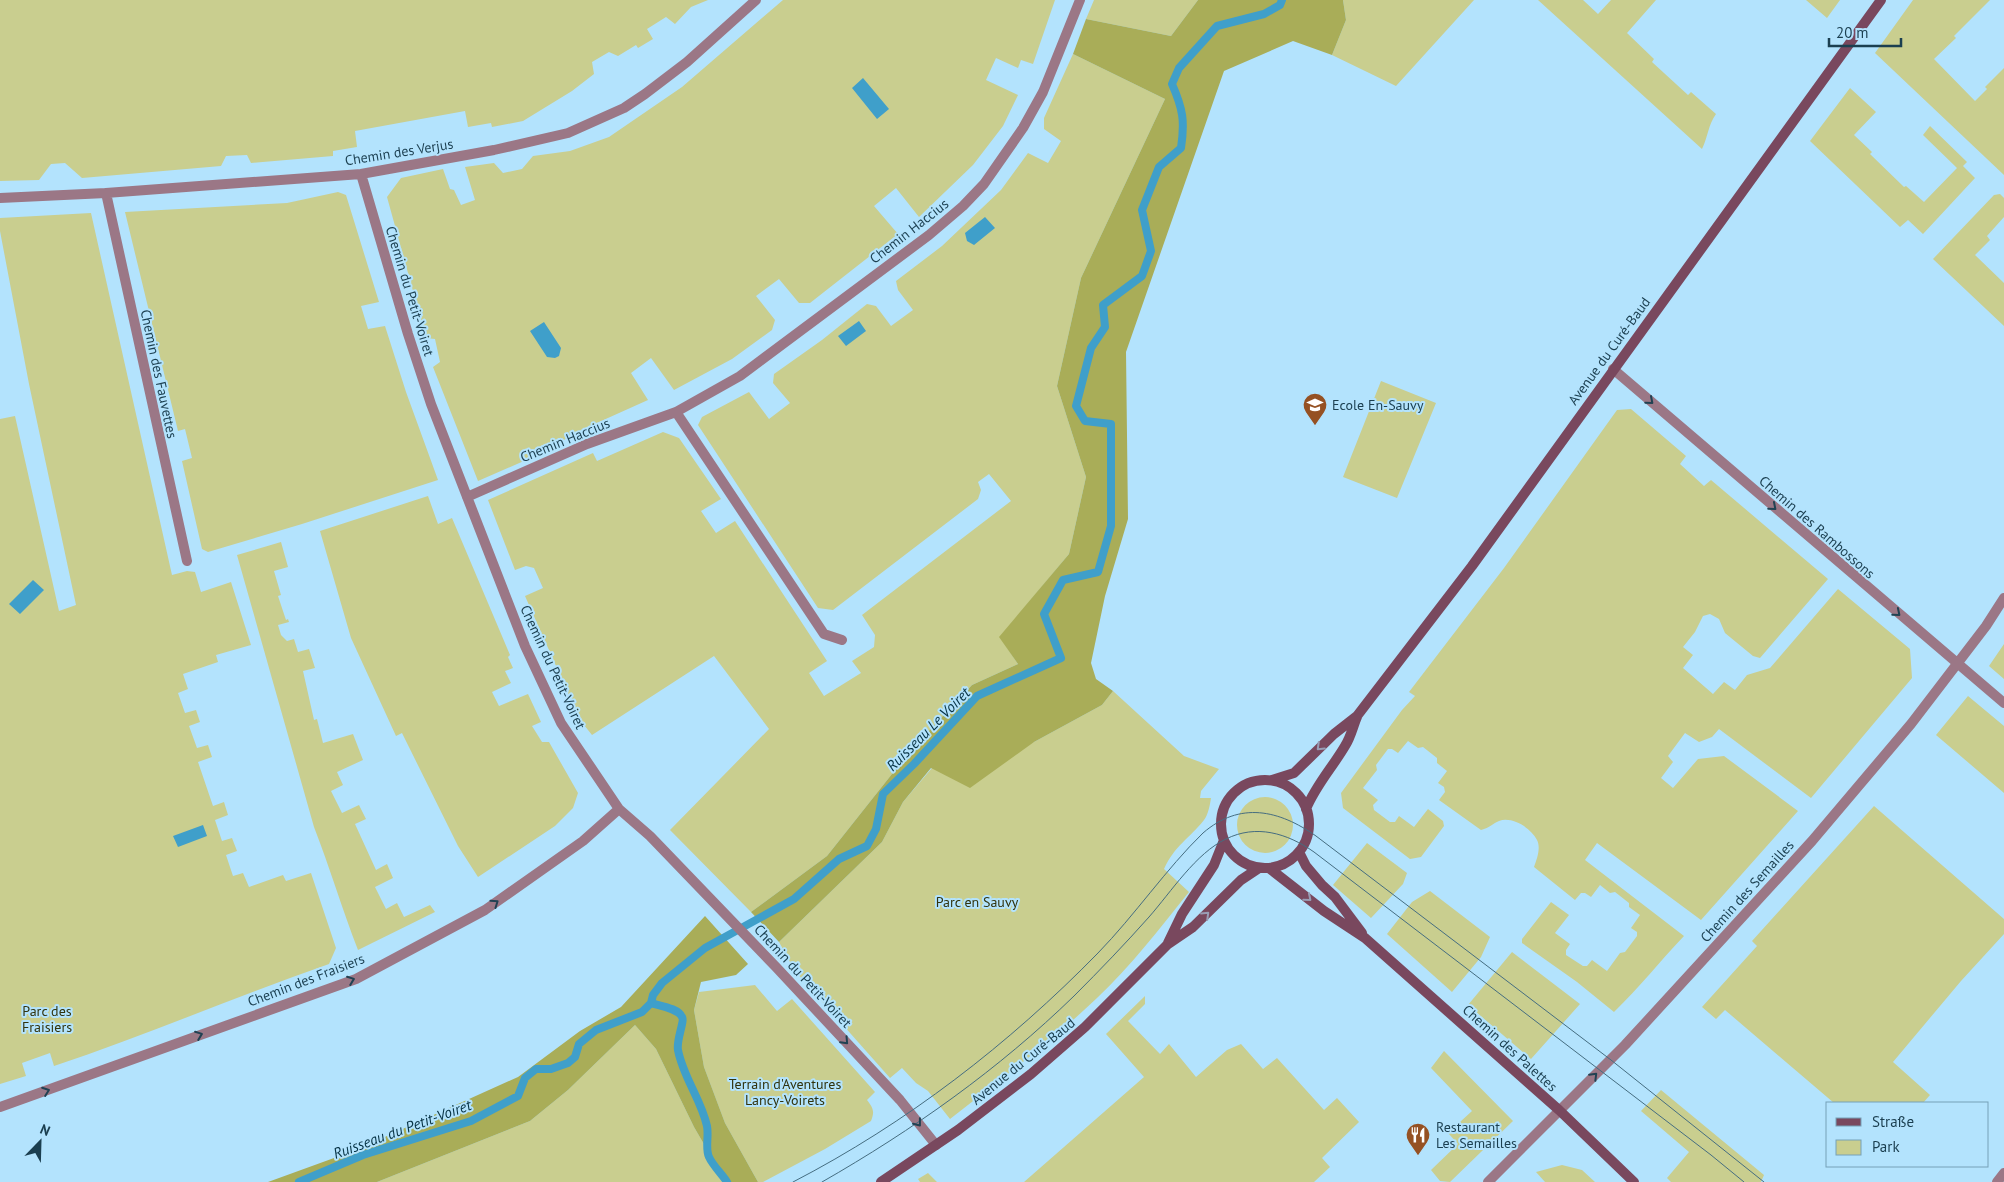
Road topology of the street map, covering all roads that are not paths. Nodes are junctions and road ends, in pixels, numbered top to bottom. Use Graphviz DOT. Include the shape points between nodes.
graph roads {
  1 [pos="756,0"];
  2 [pos="1080,0"];
  3 [pos="1880,0"];
  4 [pos="361,174"];
  5 [pos="106,193"];
  6 [pos="0,198"];
  7 [pos="1613,370"];
  8 [pos="676,412"];
  9 [pos="466,497"];
  10 [pos="186,561"];
  11 [pos="2004,598"];
  12 [pos="842,640"];
  13 [pos="1957,664"];
  14 [pos="2004,703"];
  15 [pos="1357,716"];
  16 [pos="1272,780"];
  17 [pos="619,809"];
  18 [pos="1306,810"];
  19 [pos="1224,840"];
  20 [pos="1299,852"];
  21 [pos="1264,868"];
  22 [pos="1365,938"];
  23 [pos="1168,944"];
  24 [pos="0,1107"];
  25 [pos="1559,1110"];
  26 [pos="936,1146"];
  27 [pos="2004,1174"];
  28 [pos="881,1182"];
  29 [pos="1488,1182"];
  30 [pos="1634,1182"];
  31 [pos="1997,1182"];
  1 -- 4 [label="street, Chemin des Verjus" via="687,62 624,108 598,120 568,133 494,150"];
  2 -- 8 [label="street, Chemin Haccius" via="1042,92 1023,128 988,178 963,206 740,376"];
  3 -- 7 [label="street, Avenue du Curé-Baud"];
  4 -- 5 [label="street, Chemin des Verjus"];
  4 -- 9 [label="street, Chemin du Petit-Voiret" via="428,396"];
  5 -- 6 [label="street, Chemin des Verjus"];
  5 -- 10 [label="street, Chemin des Fauvettes"];
  7 -- 13 [label="street, Chemin des Rambossons, one-way"];
  7 -- 15 [label="street, Avenue du Curé-Baud" via="1472,566"];
  8 -- 9 [label="street, Chemin Haccius" via="587,444"];
  8 -- 12 [label="street" via="824,634"];
  9 -- 17 [label="street, Chemin du Petit-Voiret" via="525,646 562,723"];
  11 -- 13 [label="street, Chemin des Semailles"];
  13 -- 14 [label="street, Chemin des Rambossons"];
  25 -- 13 [label="street, Chemin des Semailles, one-way" via="1717,946 1874,769"];
  15 -- 16 [label="street, Avenue du Curé-Baud, one-way" via="1294,773"];
  15 -- 18 [label="street, Avenue du Curé-Baud" via="1346,745 1320,780"];
  16 -- 18 [label="street" via="1292,790"];
  16 -- 19 [label="street" via="1252,782 1233,794 1221,821"];
  24 -- 17 [label="street, Chemin des Fraisiers, one-way" via="356,978 485,910 583,841"];
  17 -- 26 [label="street, Chemin du Petit-Voiret, one-way" via="650,836 776,967 900,1100"];
  18 -- 20 [label="street" via="1309,827"];
  19 -- 21 [label="street" via="1240,862"];
  19 -- 23 [label="street, Avenue du Curé-Baud" via="1214,865 1182,914"];
  20 -- 21 [label="street" via="1280,866"];
  20 -- 22 [label="street, Chemin des Palettes" via="1306,866 1335,897"];
  21 -- 22 [label="street, Chemin des Palettes, one-way"];
  23 -- 21 [label="street, Avenue du Curé-Baud, one-way" via="1193,927 1241,880"];
  22 -- 25 [label="street, Chemin des Palettes"];
  23 -- 26 [label="street, Avenue du Curé-Baud" via="1085,1027"];
  25 -- 29 [label="street, Chemin des Semailles"];
  25 -- 30 [label="street, Chemin des Palettes"];
  26 -- 28 [label="street, Avenue du Curé-Baud"];
  27 -- 31 [label="street"];
}
